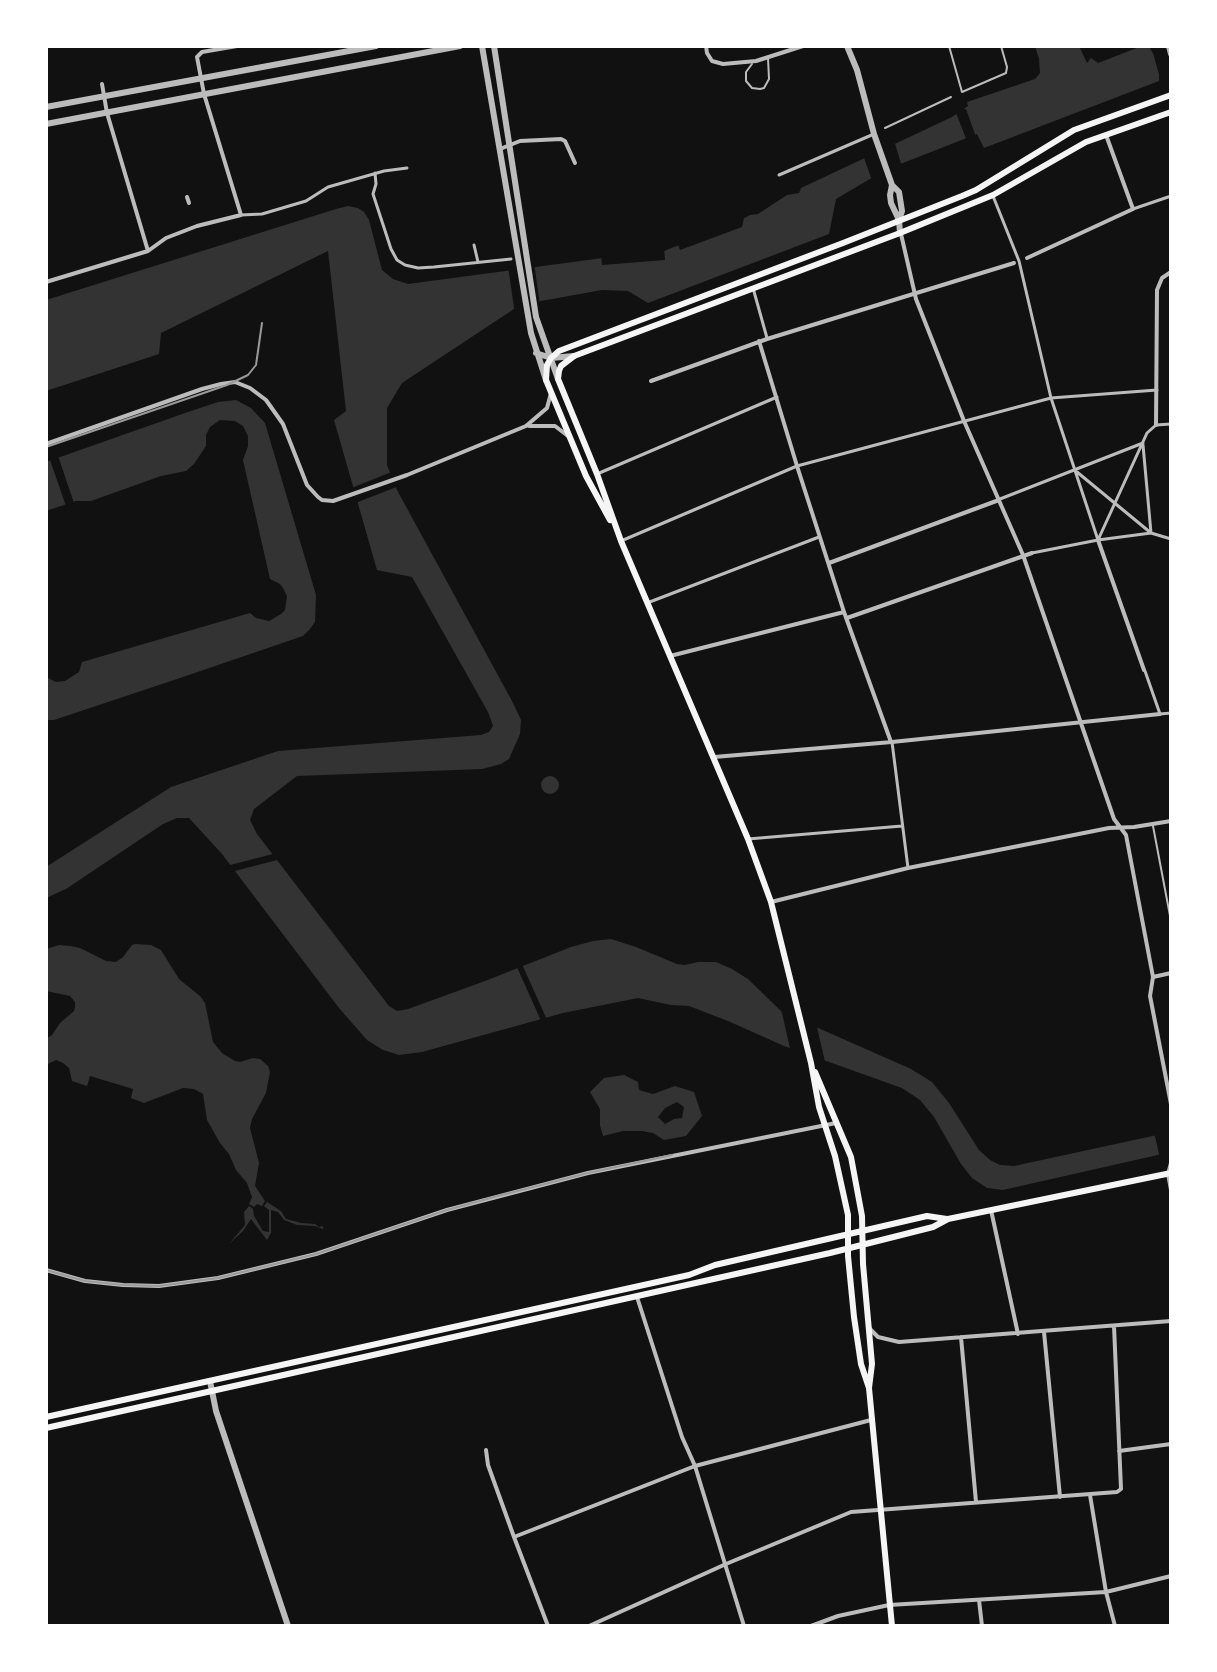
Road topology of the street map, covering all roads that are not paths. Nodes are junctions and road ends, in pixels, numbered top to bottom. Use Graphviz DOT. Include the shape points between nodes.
graph roads {
  1 [pos="237,46"];
  2 [pos="376,46"];
  3 [pos="460,46"];
  4 [pos="482,46"];
  5 [pos="494,46"];
  6 [pos="706,46"];
  7 [pos="803,46"];
  8 [pos="847,46"];
  9 [pos="949,46"];
  10 [pos="1001,46"];
  11 [pos="1169,46"];
  12 [pos="1171,54"];
  13 [pos="768,58"];
  14 [pos="756,61"];
  15 [pos="201,79"];
  16 [pos="102,84"];
  17 [pos="204,94"];
  18 [pos="1171,95"];
  19 [pos="104,97"];
  20 [pos="951,97"];
  21 [pos="46,107"];
  22 [pos="1171,112"];
  23 [pos="107,113"];
  24 [pos="46,124"];
  25 [pos="885,128"];
  26 [pos="874,134"];
  27 [pos="1106,135"];
  28 [pos="511,145"];
  29 [pos="500,149"];
  30 [pos="575,163"];
  31 [pos="407,168"];
  32 [pos="375,173"];
  33 [pos="779,175"];
  34 [pos="993,195"];
  35 [pos="1171,196"];
  36 [pos="1133,209"];
  37 [pos="241,215"];
  38 [pos="899,220"];
  39 [pos="900,233"];
  40 [pos="474,245"];
  41 [pos="148,251"];
  42 [pos="1027,258"];
  43 [pos="511,259"];
  44 [pos="478,262"];
  45 [pos="1017,262"];
  46 [pos="1171,272"];
  47 [pos="46,282"];
  48 [pos="753,288"];
  49 [pos="915,294"];
  50 [pos="767,339"];
  51 [pos="759,341"];
  52 [pos="546,344"];
  53 [pos="569,346"];
  54 [pos="536,353"];
  55 [pos="574,356"];
  56 [pos="551,358"];
  57 [pos="558,379"];
  58 [pos="546,380"];
  59 [pos="651,381"];
  60 [pos="1157,390"];
  61 [pos="551,393"];
  62 [pos="777,397"];
  63 [pos="1051,398"];
  64 [pos="964,421"];
  65 [pos="1171,424"];
  66 [pos="1156,425"];
  67 [pos="526,426"];
  68 [pos="570,438"];
  69 [pos="1143,443"];
  70 [pos="46,444"];
  71 [pos="797,466"];
  72 [pos="1076,471"];
  73 [pos="597,474"];
  74 [pos="1000,499"];
  75 [pos="1115,503"];
  76 [pos="1151,533"];
  77 [pos="820,537"];
  78 [pos="1171,539"];
  79 [pos="1098,540"];
  80 [pos="621,541"];
  81 [pos="1032,553"];
  82 [pos="1023,555"];
  83 [pos="829,563"];
  84 [pos="647,603"];
  85 [pos="844,612"];
  86 [pos="847,618"];
  87 [pos="670,656"];
  88 [pos="1144,670"];
  89 [pos="1171,713"];
  90 [pos="1160,714"];
  91 [pos="1080,721"];
  92 [pos="892,742"];
  93 [pos="712,757"];
  94 [pos="1171,821"];
  95 [pos="1153,825"];
  96 [pos="902,826"];
  97 [pos="1119,828"];
  98 [pos="748,839"];
  99 [pos="908,868"];
  100 [pos="771,902"];
  101 [pos="1171,921"];
  102 [pos="1171,973"];
  103 [pos="1153,977"];
  104 [pos="811,1063"];
  105 [pos="1171,1104"];
  106 [pos="836,1123"];
  107 [pos="824,1126"];
  108 [pos="1171,1163"];
  109 [pos="1170,1174"];
  110 [pos="1171,1190"];
  111 [pos="991,1210"];
  112 [pos="948,1219"];
  113 [pos="862,1231"];
  114 [pos="848,1234"];
  115 [pos="863,1244"];
  116 [pos="848,1248"];
  117 [pos="46,1270"];
  118 [pos="637,1297"];
  119 [pos="1171,1321"];
  120 [pos="1114,1326"];
  121 [pos="869,1329"];
  122 [pos="1044,1332"];
  123 [pos="1018,1334"];
  124 [pos="961,1337"];
  125 [pos="210,1381"];
  126 [pos="869,1388"];
  127 [pos="212,1391"];
  128 [pos="46,1417"];
  129 [pos="871,1420"];
  130 [pos="46,1428"];
  131 [pos="1171,1444"];
  132 [pos="486,1450"];
  133 [pos="1119,1451"];
  134 [pos="695,1466"];
  135 [pos="1090,1495"];
  136 [pos="1060,1497"];
  137 [pos="976,1503"];
  138 [pos="879,1509"];
  139 [pos="514,1537"];
  140 [pos="726,1564"];
  141 [pos="1171,1576"];
  142 [pos="1106,1592"];
  143 [pos="979,1600"];
  144 [pos="889,1605"];
  145 [pos="288,1626"];
  146 [pos="548,1626"];
  147 [pos="589,1626"];
  148 [pos="744,1626"];
  149 [pos="811,1626"];
  150 [pos="892,1626"];
  151 [pos="982,1626"];
  152 [pos="1115,1626"];
  1 -- 15 [label="street" via="202,52 197,57"];
  2 -- 15 [label="street"];
  3 -- 17 [label="street"];
  4 -- 29 [label="street"];
  5 -- 28 [label="street"];
  6 -- 14 [label="street" via="712,61"];
  7 -- 13 [label="street"];
  8 -- 26 [label="street"];
  9 -- 10 [label="lane" via="962,92 1006,73"];
  11 -- 12 [label="street"];
  13 -- 14 [label="street"];
  13 -- 14 [label="lane" via="768,83 756,90 745,76"];
  15 -- 17 [label="street"];
  15 -- 19 [label="street"];
  16 -- 19 [label="street"];
  17 -- 23 [label="street"];
  17 -- 37 [label="street"];
  18 -- 38 [label="main road" via="1074,130 976,190"];
  19 -- 21 [label="street"];
  19 -- 23 [label="street"];
  20 -- 25 [label="lane"];
  22 -- 27 [label="main road"];
  23 -- 24 [label="street"];
  23 -- 41 [label="street"];
  26 -- 33 [label="street"];
  26 -- 38 [label="street"];
  27 -- 34 [label="main road"];
  27 -- 36 [label="street"];
  28 -- 29 [label="street"];
  28 -- 30 [label="street" via="561,139"];
  28 -- 52 [label="street" via="535,312"];
  29 -- 54 [label="street"];
  31 -- 32 [label="street"];
  32 -- 37 [label="street" via="328,187 306,201"];
  32 -- 44 [label="street" via="373,194 397,260 418,268"];
  34 -- 39 [label="main road"];
  34 -- 45 [label="street"];
  35 -- 36 [label="street"];
  36 -- 42 [label="street"];
  37 -- 41 [label="street" via="197,225"];
  38 -- 39 [label="street"];
  38 -- 53 [label="main road"];
  39 -- 48 [label="main road"];
  39 -- 49 [label="street"];
  40 -- 44 [label="street"];
  41 -- 47 [label="street"];
  42 -- 45 [label="street"];
  43 -- 44 [label="street"];
  45 -- 49 [label="street"];
  45 -- 63 [label="street"];
  46 -- 60 [label="street" via="1157,290"];
  48 -- 50 [label="street"];
  48 -- 55 [label="main road"];
  49 -- 50 [label="street"];
  49 -- 64 [label="street"];
  50 -- 51 [label="street"];
  51 -- 59 [label="street"];
  51 -- 62 [label="street"];
  52 -- 53 [label="street"];
  52 -- 56 [label="street"];
  53 -- 56 [label="main road"];
  54 -- 56 [label="street"];
  54 -- 58 [label="street"];
  55 -- 56 [label="street"];
  55 -- 57 [label="main road" via="561,366"];
  56 -- 57 [label="street"];
  56 -- 58 [label="main road"];
  57 -- 73 [label="main road"];
  58 -- 61 [label="main road"];
  60 -- 63 [label="street"];
  60 -- 66 [label="street"];
  61 -- 67 [label="street" via="547,408"];
  61 -- 68 [label="main road"];
  62 -- 71 [label="street"];
  62 -- 73 [label="street"];
  63 -- 64 [label="street"];
  63 -- 72 [label="street"];
  64 -- 71 [label="street"];
  64 -- 74 [label="street"];
  65 -- 66 [label="street"];
  66 -- 69 [label="street"];
  67 -- 68 [label="street" via="555,426"];
  67 -- 70 [label="street" via="400,478 327,501 307,485 274,410 257,392 235,382"];
  68 -- 80 [label="main road"];
  69 -- 72 [label="street"];
  69 -- 75 [label="street"];
  69 -- 76 [label="street"];
  71 -- 77 [label="street"];
  71 -- 80 [label="street"];
  72 -- 74 [label="street"];
  72 -- 75 [label="street"];
  72 -- 79 [label="street"];
  73 -- 80 [label="main road"];
  74 -- 82 [label="street"];
  74 -- 83 [label="street"];
  75 -- 76 [label="street"];
  75 -- 79 [label="street"];
  76 -- 78 [label="street"];
  76 -- 79 [label="street"];
  77 -- 83 [label="street"];
  77 -- 84 [label="street"];
  79 -- 81 [label="street"];
  79 -- 88 [label="street"];
  80 -- 84 [label="main road"];
  81 -- 82 [label="street"];
  82 -- 86 [label="street"];
  82 -- 91 [label="street"];
  83 -- 85 [label="street"];
  84 -- 87 [label="main road"];
  85 -- 86 [label="street"];
  85 -- 87 [label="street"];
  86 -- 92 [label="street"];
  87 -- 93 [label="main road"];
  88 -- 90 [label="street"];
  89 -- 90 [label="street"];
  90 -- 91 [label="street"];
  91 -- 92 [label="street"];
  91 -- 97 [label="street"];
  92 -- 93 [label="street"];
  92 -- 96 [label="street"];
  93 -- 98 [label="main road"];
  94 -- 95 [label="street"];
  95 -- 97 [label="street"];
  95 -- 101 [label="lane"];
  96 -- 98 [label="street"];
  96 -- 99 [label="street"];
  97 -- 99 [label="street"];
  97 -- 103 [label="street" via="1130,849"];
  98 -- 100 [label="main road"];
  99 -- 100 [label="street"];
  100 -- 104 [label="main road"];
  102 -- 103 [label="street"];
  103 -- 105 [label="street" via="1150,996"];
  104 -- 106 [label="main road"];
  104 -- 107 [label="main road"];
  106 -- 107 [label="street"];
  106 -- 113 [label="main road" via="851,1157"];
  107 -- 114 [label="main road" via="845,1200"];
  107 -- 117 [label="street" via="573,1177 218,1278 123,1285"];
  108 -- 109 [label="street"];
  109 -- 110 [label="street"];
  109 -- 111 [label="main road"];
  111 -- 112 [label="main road"];
  111 -- 123 [label="street"];
  112 -- 113 [label="main road" via="927,1216"];
  112 -- 115 [label="main road"];
  113 -- 114 [label="main road"];
  113 -- 115 [label="main road"];
  114 -- 116 [label="main road"];
  114 -- 125 [label="main road" via="689,1275"];
  115 -- 116 [label="main road"];
  115 -- 121 [label="main road"];
  116 -- 118 [label="main road"];
  116 -- 126 [label="main road" via="855,1327"];
  118 -- 127 [label="main road"];
  118 -- 134 [label="street"];
  119 -- 120 [label="street"];
  120 -- 122 [label="street"];
  120 -- 133 [label="street"];
  121 -- 124 [label="street" via="899,1342"];
  121 -- 126 [label="main road"];
  122 -- 123 [label="street"];
  122 -- 136 [label="street"];
  123 -- 124 [label="street"];
  124 -- 137 [label="street"];
  125 -- 127 [label="street"];
  125 -- 128 [label="main road"];
  126 -- 129 [label="main road"];
  127 -- 130 [label="main road"];
  127 -- 145 [label="street"];
  129 -- 134 [label="street"];
  129 -- 138 [label="main road"];
  131 -- 133 [label="street"];
  132 -- 139 [label="street"];
  133 -- 135 [label="street" via="1121,1489"];
  134 -- 139 [label="street"];
  134 -- 140 [label="street"];
  135 -- 136 [label="street"];
  135 -- 142 [label="street"];
  136 -- 137 [label="street"];
  137 -- 138 [label="street"];
  138 -- 140 [label="street" via="851,1512"];
  138 -- 144 [label="main road"];
  139 -- 146 [label="street"];
  140 -- 147 [label="street"];
  140 -- 148 [label="street"];
  141 -- 142 [label="street"];
  142 -- 143 [label="street"];
  142 -- 152 [label="street"];
  143 -- 144 [label="street"];
  143 -- 151 [label="street"];
  144 -- 149 [label="street"];
  144 -- 150 [label="main road"];
}
